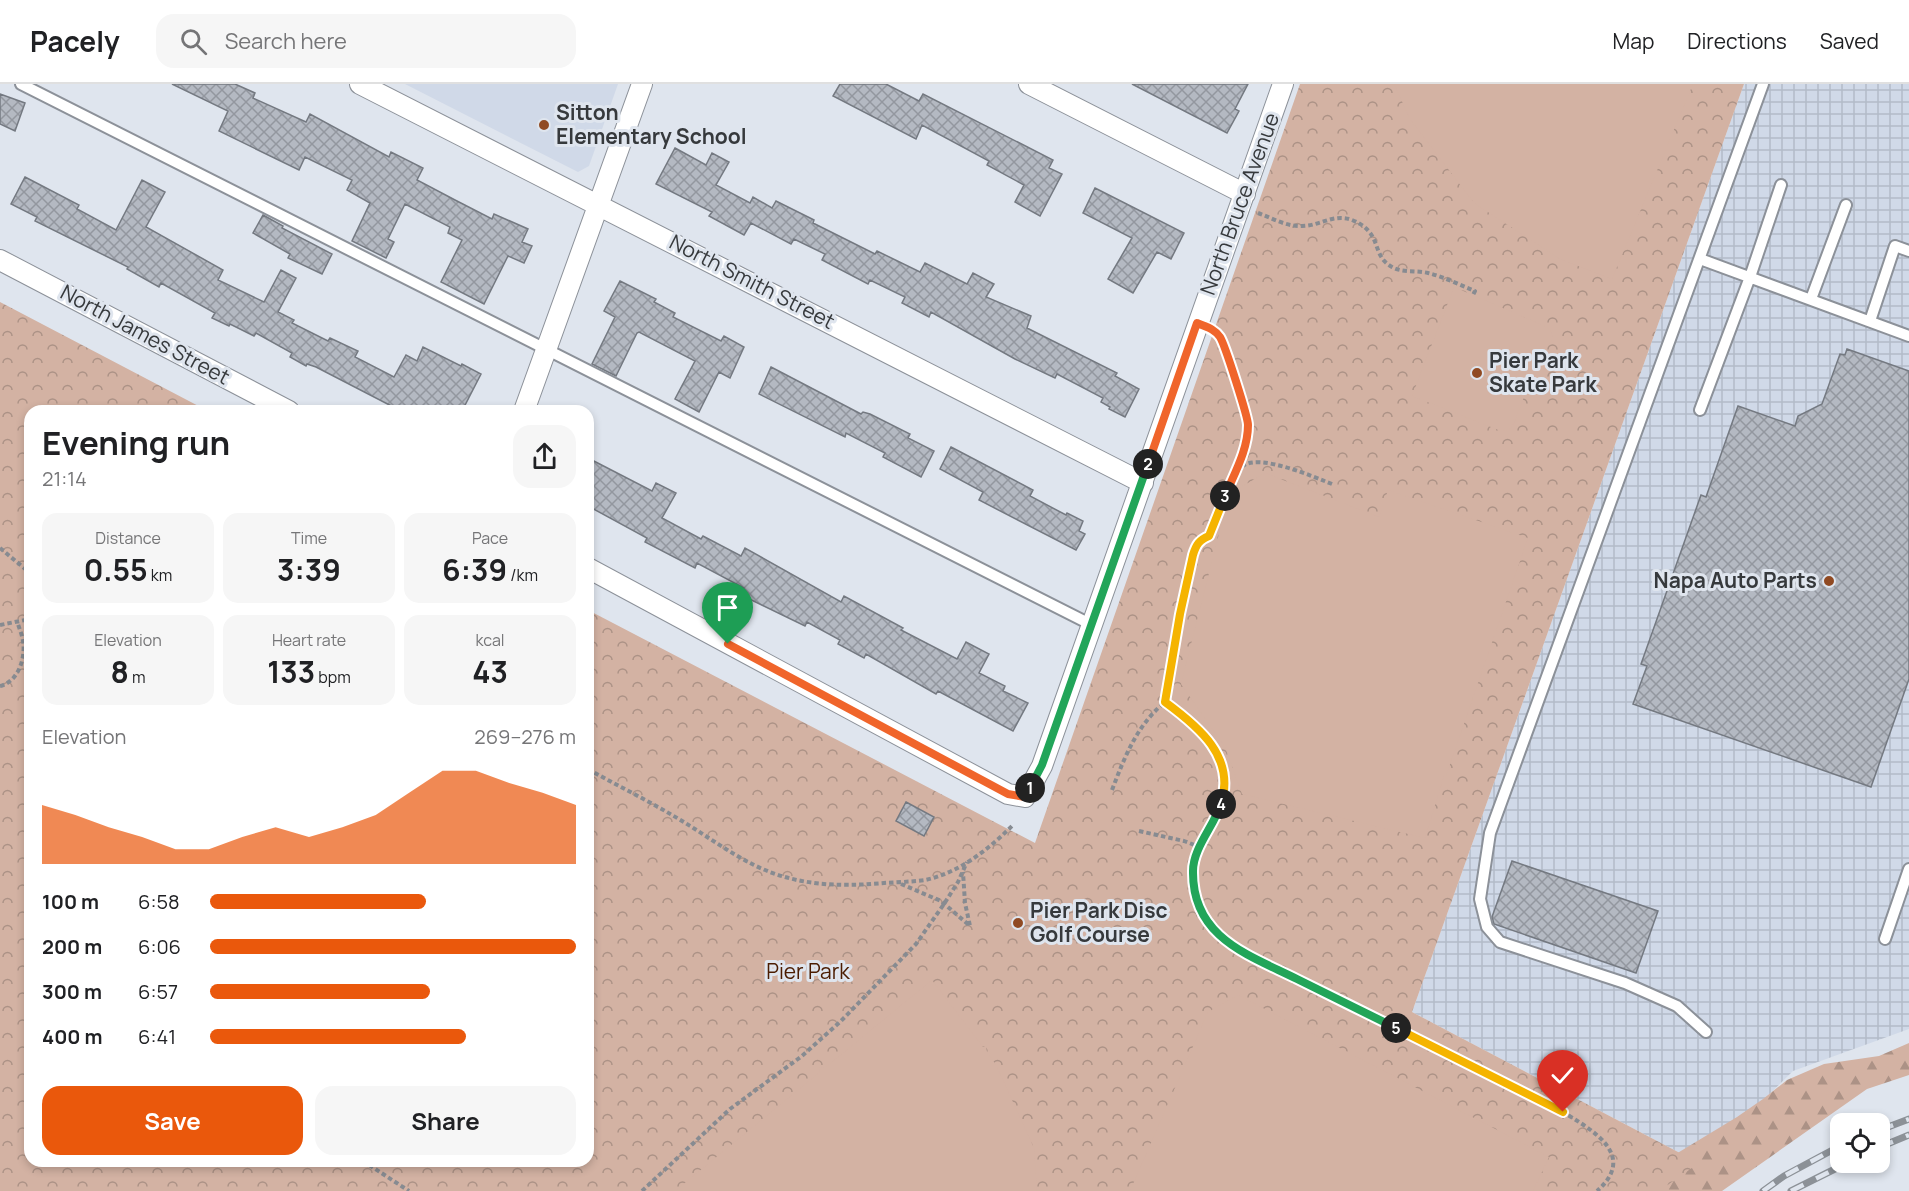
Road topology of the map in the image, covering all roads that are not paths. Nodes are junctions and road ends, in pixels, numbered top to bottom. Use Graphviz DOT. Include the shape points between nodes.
graph roads {
  1 [pos="21,84"];
  2 [pos="360,84"];
  3 [pos="642,84"];
  4 [pos="1029,84"];
  5 [pos="1283,84"];
  6 [pos="1763,84"];
  7 [pos="1781,185"];
  8 [pos="1242,200"];
  9 [pos="600,204"];
  10 [pos="1846,205"];
  11 [pos="1909,251"];
  12 [pos="1700,259"];
  13 [pos="0,260"];
  14 [pos="1750,277"];
  15 [pos="1811,300"];
  16 [pos="1870,321"];
  17 [pos="1909,336"];
  18 [pos="547,349"];
  19 [pos="278,405"];
  20 [pos="526,405"];
  21 [pos="1700,410"];
  22 [pos="1143,483"];
  23 [pos="594,571"];
  24 [pos="1092,625"];
  25 [pos="1909,868"];
  26 [pos="1885,939"];
  27 [pos="1706,1032"];
  1 -- 18 [label="lane"];
  2 -- 9 [label="street, North Smith Street"];
  3 -- 9 [label="street"];
  4 -- 8 [label="street"];
  5 -- 8 [label="street, North Bruce Avenue"];
  6 -- 12 [label="lane"];
  7 -- 14 [label="lane"];
  8 -- 22 [label="street, North Bruce Avenue"];
  9 -- 18 [label="street"];
  9 -- 22 [label="street, North Smith Street"];
  10 -- 15 [label="lane"];
  11 -- 16 [label="lane" via="1895,246"];
  12 -- 14 [label="lane"];
  12 -- 27 [label="lane" via="1490,833 1480,899 1487,927 1500,942 1625,983 1677,1006"];
  13 -- 19 [label="street, North James Street"];
  14 -- 15 [label="lane"];
  14 -- 21 [label="lane"];
  15 -- 16 [label="lane"];
  16 -- 17 [label="lane"];
  18 -- 20 [label="street"];
  18 -- 24 [label="lane"];
  22 -- 24 [label="street, North Bruce Avenue"];
  23 -- 24 [label="street, North Bruce Avenue" via="1008,794 1025,797 1042,765"];
  25 -- 26 [label="lane"];
}
